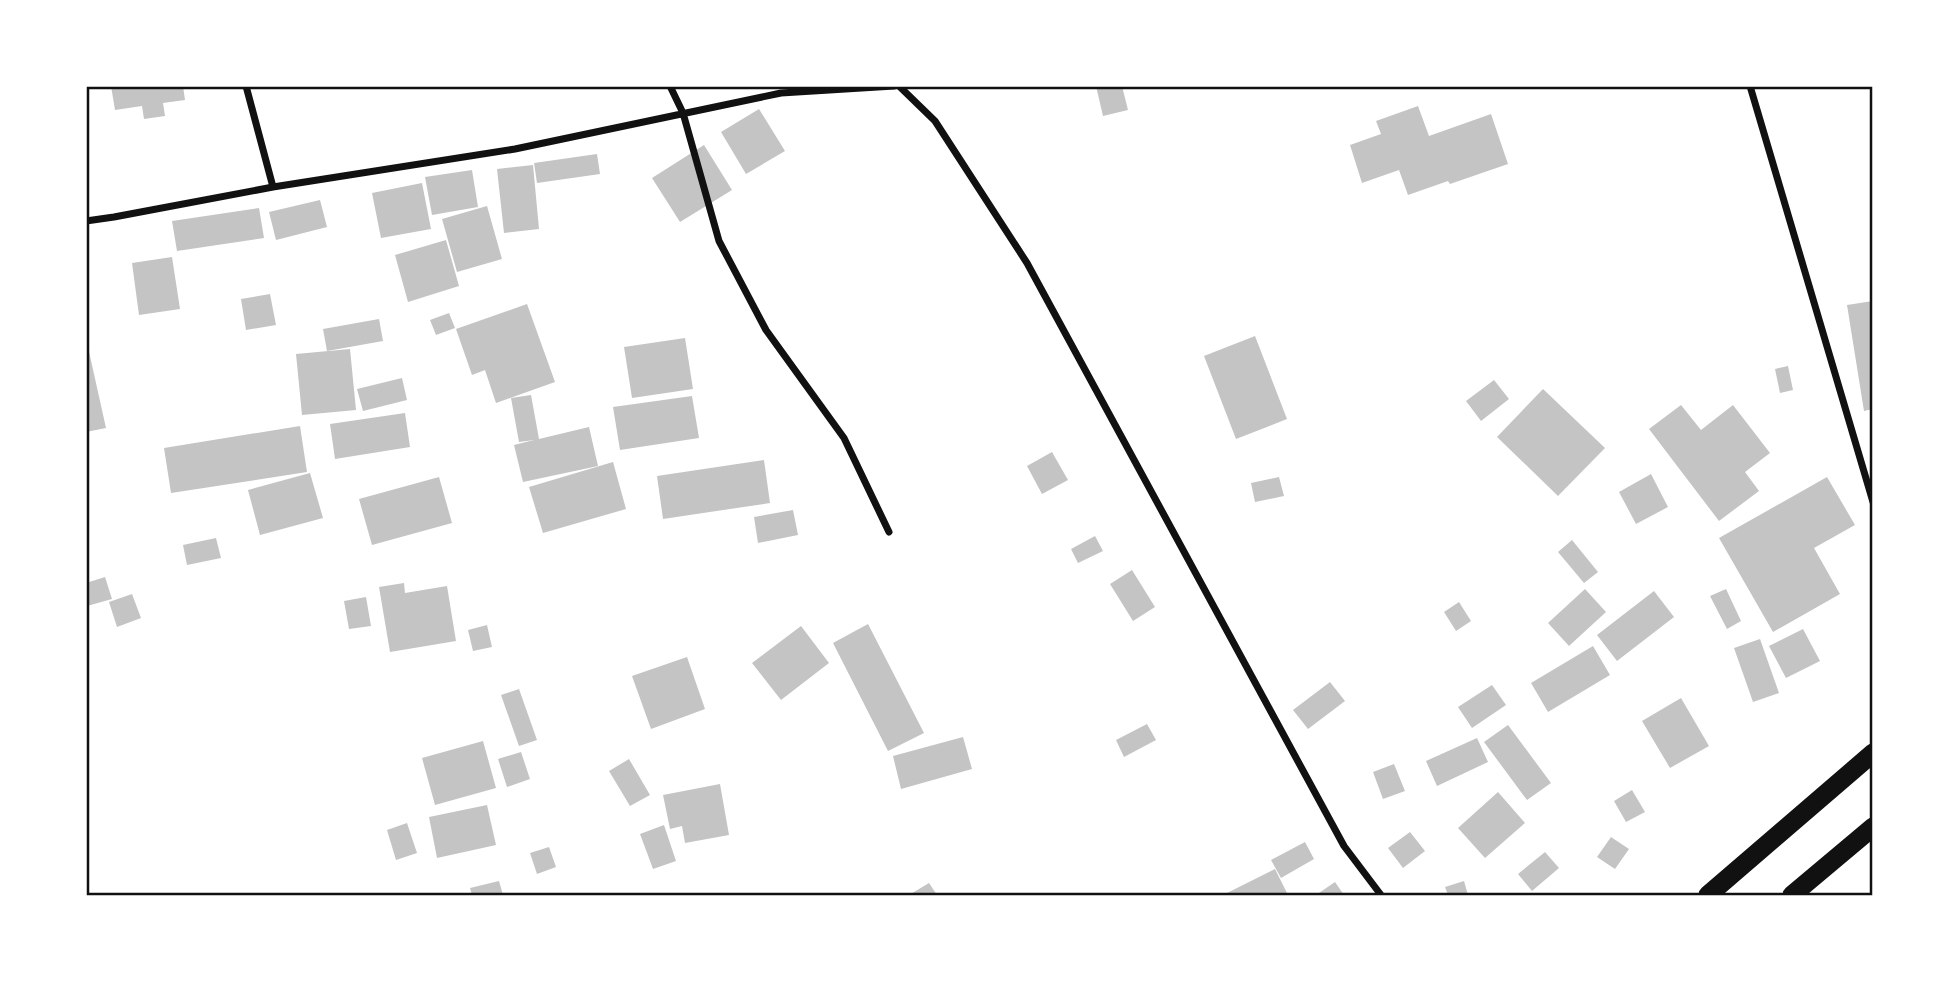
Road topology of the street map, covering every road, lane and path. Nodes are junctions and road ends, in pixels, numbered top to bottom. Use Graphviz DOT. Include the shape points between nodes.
graph roads {
  1 [pos="246,86"];
  2 [pos="670,86"];
  3 [pos="897,86"];
  4 [pos="1749,86"];
  5 [pos="683,113"];
  6 [pos="273,187"];
  7 [pos="86,221"];
  8 [pos="1873,502"];
  9 [pos="889,531"];
  10 [pos="1873,753"];
  11 [pos="1873,827"];
  12 [pos="1381,895"];
  13 [pos="1708,895"];
  14 [pos="1792,895"];
  1 -- 6 [label="street"];
  2 -- 5 [label="street"];
  3 -- 5 [label="street" via="781,93"];
  3 -- 12 [label="street" via="935,121 1027,262 1345,846"];
  4 -- 8 [label="street"];
  5 -- 6 [label="street" via="515,149"];
  5 -- 9 [label="street" via="719,241 766,330 844,438"];
  6 -- 7 [label="street"];
  10 -- 13 [label="highway"];
  11 -- 14 [label="highway"];
}
